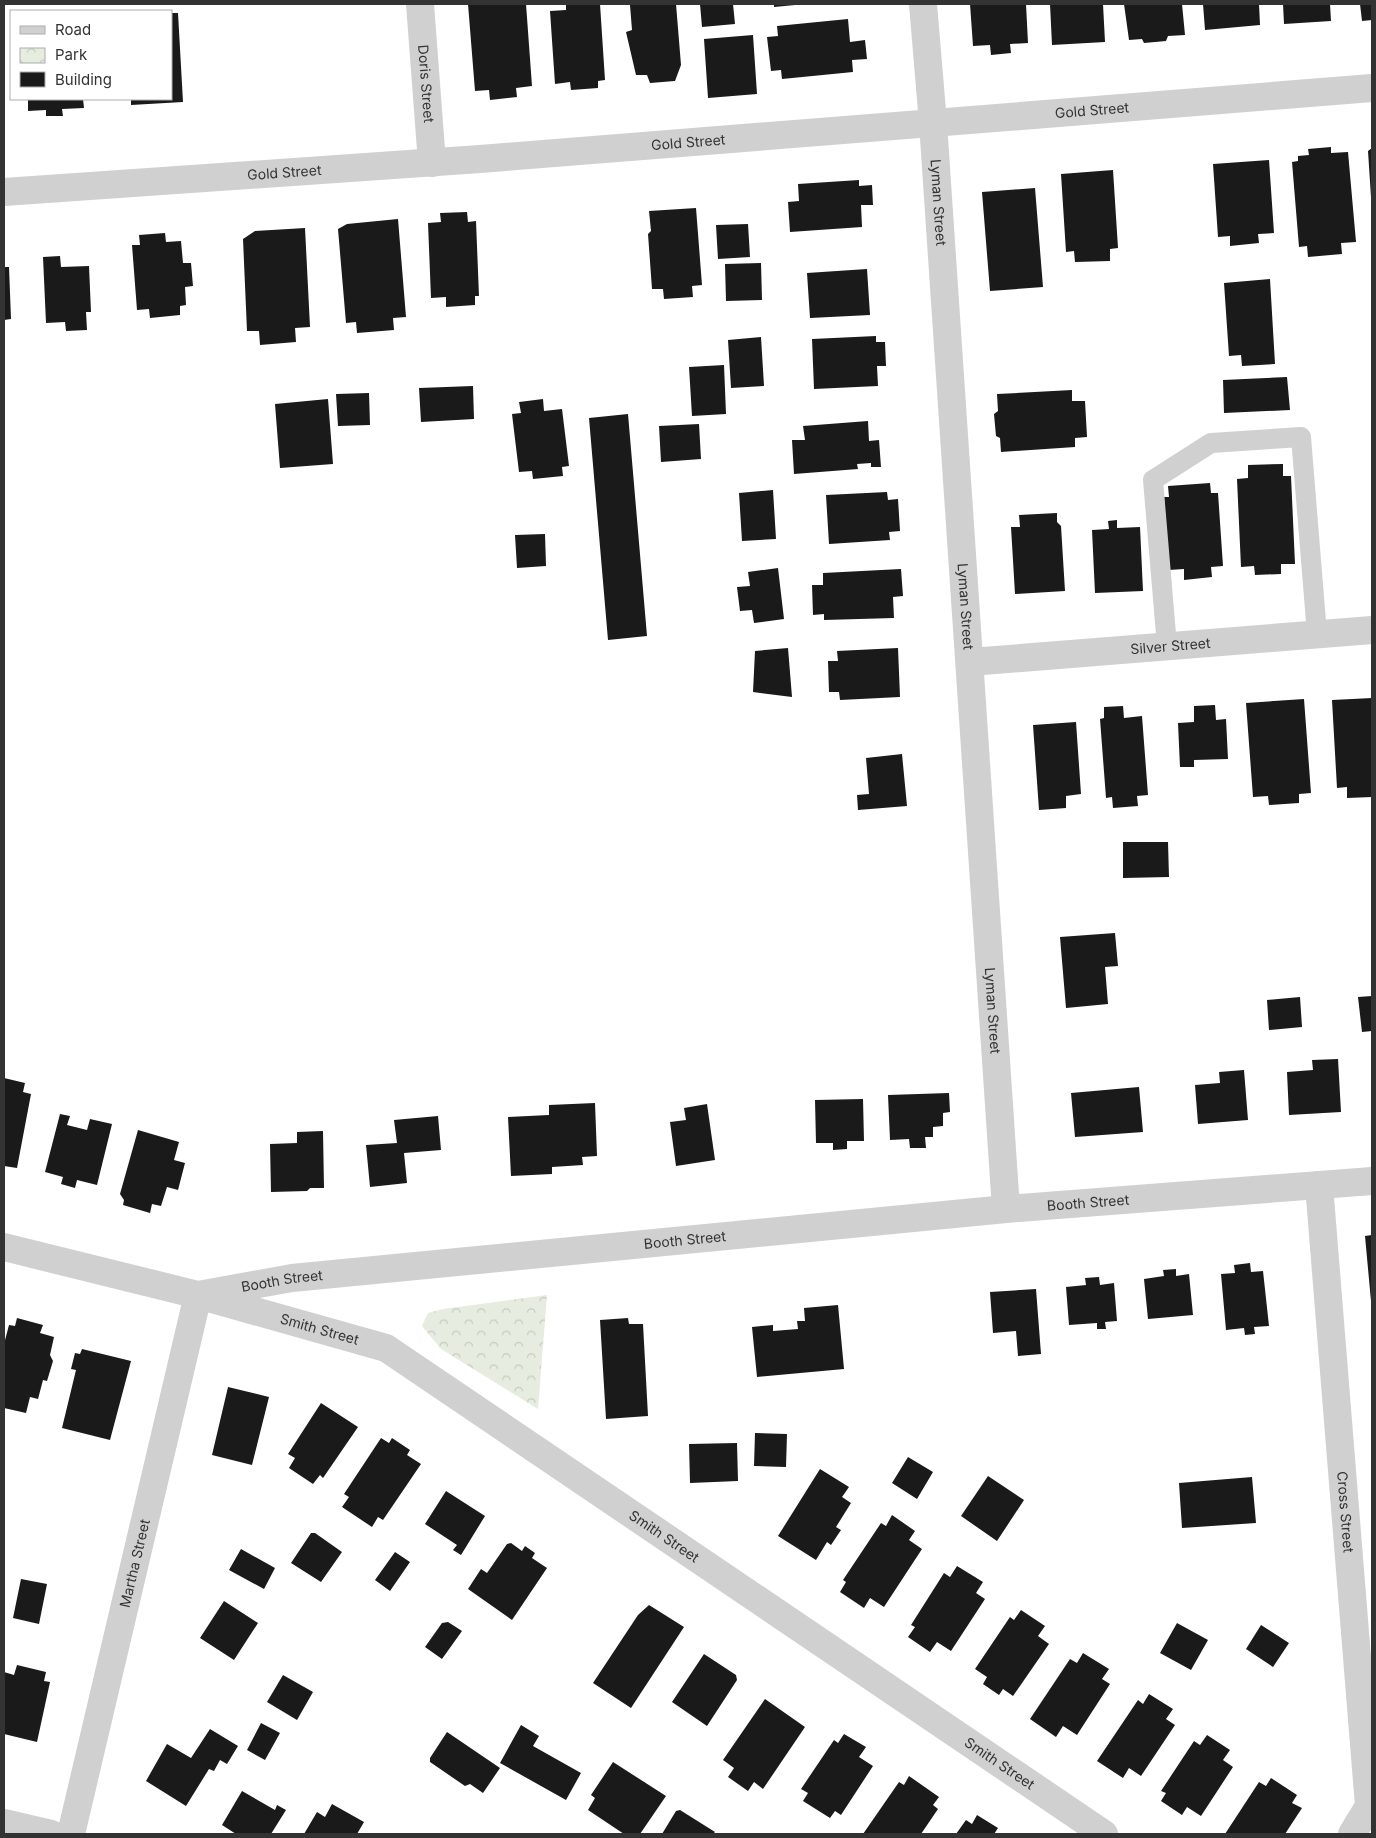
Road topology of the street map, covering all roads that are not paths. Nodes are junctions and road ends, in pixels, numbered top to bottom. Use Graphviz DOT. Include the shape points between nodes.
graph roads {
  1 [pos="420,4"];
  2 [pos="923,4"];
  3 [pos="1372,88"];
  4 [pos="933,123"];
  5 [pos="432,163"];
  6 [pos="4,192"];
  7 [pos="1372,630"];
  8 [pos="1317,634"];
  9 [pos="1167,646"];
  10 [pos="970,662"];
  11 [pos="1372,1180"];
  12 [pos="1318,1185"];
  13 [pos="1006,1209"];
  14 [pos="4,1247"];
  15 [pos="198,1295"];
  16 [pos="4,1823"];
  17 [pos="50,1834"];
  18 [pos="71,1834"];
  19 [pos="1104,1834"];
  20 [pos="1352,1834"];
  1 -- 5 [label="street, Doris Street"];
  2 -- 4 [label="street, Lyman Street"];
  3 -- 4 [label="street, Gold Street"];
  4 -- 5 [label="street, Gold Street"];
  4 -- 10 [label="street, Lyman Street"];
  5 -- 6 [label="street, Gold Street"];
  7 -- 8 [label="street, Silver Street"];
  8 -- 9 [label="street, Silver Street"];
  8 -- 9 [label="lane" via="1301,437 1211,443 1153,480"];
  9 -- 10 [label="street, Silver Street"];
  10 -- 13 [label="street, Lyman Street"];
  11 -- 12 [label="street, Booth Street"];
  12 -- 13 [label="street, Booth Street"];
  12 -- 20 [label="street, Cross Street" via="1368,1806"];
  13 -- 15 [label="street, Booth Street" via="292,1278"];
  14 -- 15 [label="street, Booth Street"];
  15 -- 18 [label="street, Martha Street"];
  15 -- 19 [label="street, Smith Street" via="386,1348"];
  16 -- 17 [label="street"];
}
